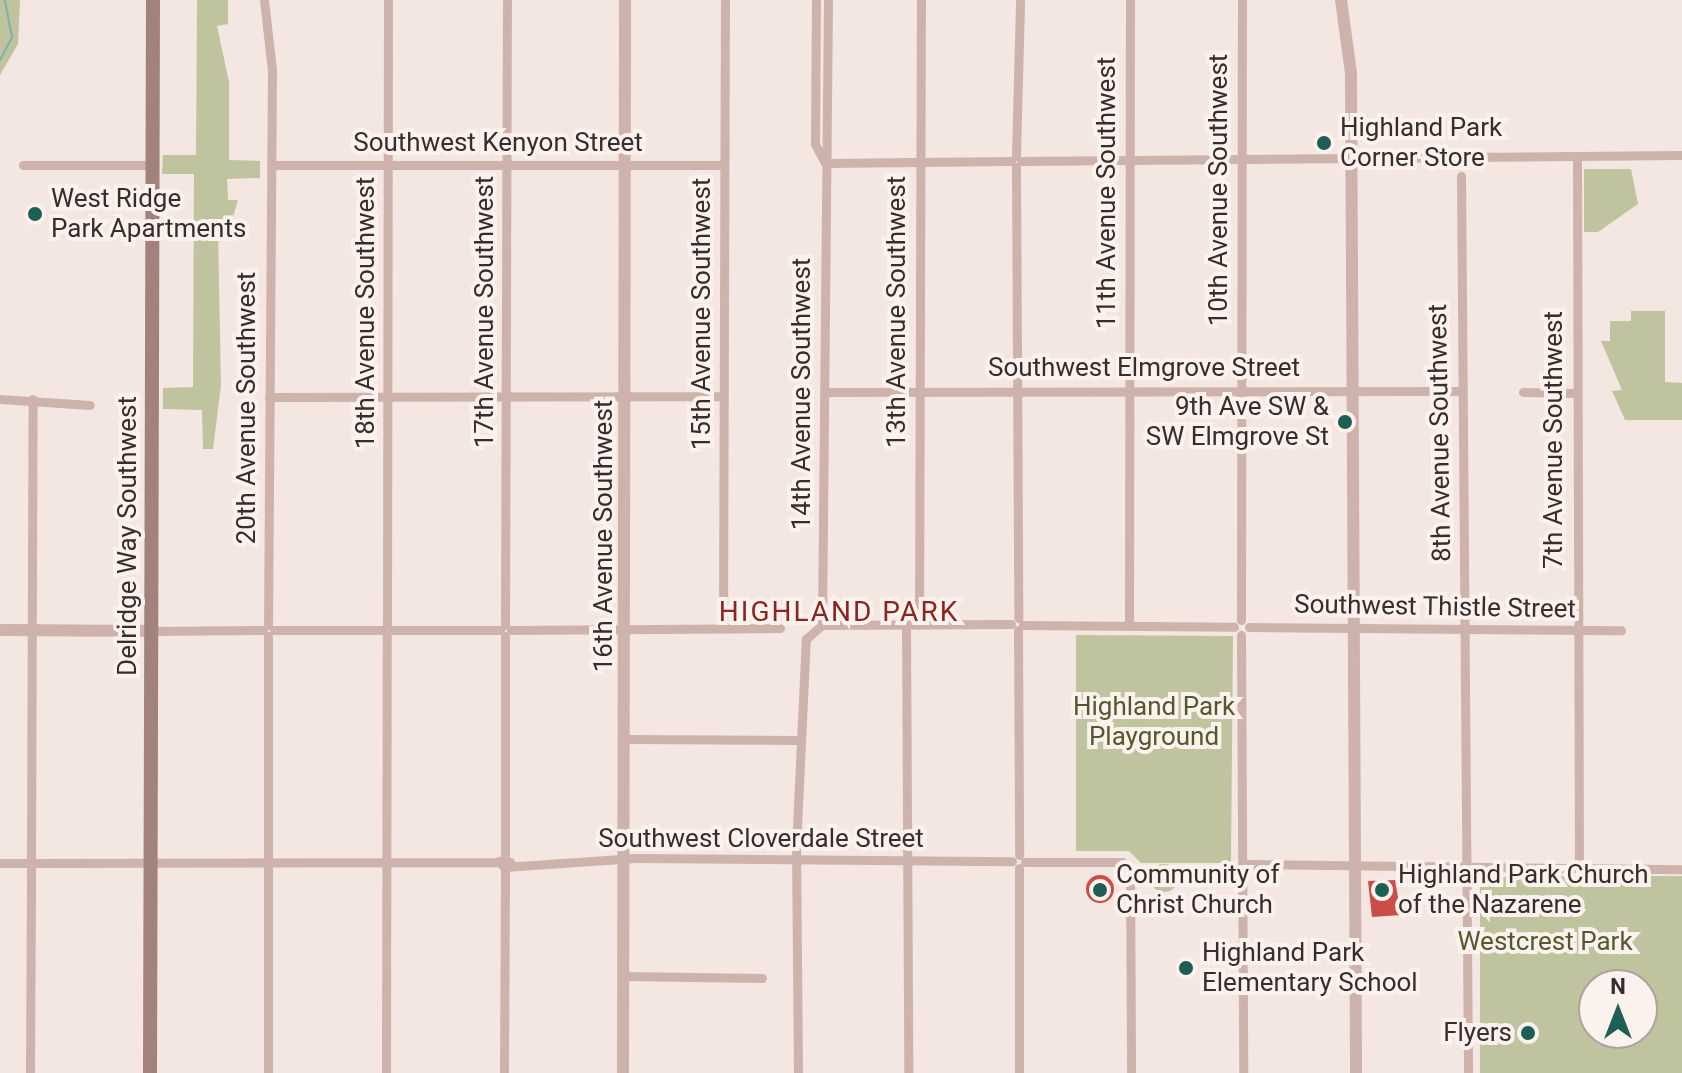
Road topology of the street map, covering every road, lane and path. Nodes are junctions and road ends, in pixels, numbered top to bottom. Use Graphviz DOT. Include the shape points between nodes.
graph roads {
  1 [pos="153,0"];
  2 [pos="264,0"];
  3 [pos="388,0"];
  4 [pos="507,0"];
  5 [pos="625,0"];
  6 [pos="725,0"];
  7 [pos="816,0"];
  8 [pos="828,0"];
  9 [pos="921,0"];
  10 [pos="1020,0"];
  11 [pos="1130,0"];
  12 [pos="1242,0"];
  13 [pos="1341,0"];
  14 [pos="1682,155"];
  15 [pos="1350,157"];
  16 [pos="1577,157"];
  17 [pos="1239,158"];
  18 [pos="1127,159"];
  19 [pos="1016,161"];
  20 [pos="920,162"];
  21 [pos="825,163"];
  22 [pos="23,165"];
  23 [pos="152,165"];
  24 [pos="271,165"];
  25 [pos="388,165"];
  26 [pos="724,165"];
  27 [pos="507,166"];
  28 [pos="627,166"];
  29 [pos="1461,176"];
  30 [pos="1018,389"];
  31 [pos="1129,389"];
  32 [pos="1241,390"];
  33 [pos="919,391"];
  34 [pos="1353,391"];
  35 [pos="1463,391"];
  36 [pos="825,392"];
  37 [pos="1523,392"];
  38 [pos="1575,393"];
  39 [pos="723,396"];
  40 [pos="269,397"];
  41 [pos="388,397"];
  42 [pos="507,397"];
  43 [pos="627,397"];
  44 [pos="0,399"];
  45 [pos="33,399"];
  46 [pos="90,405"];
  47 [pos="1018,624"];
  48 [pos="822,625"];
  49 [pos="906,625"];
  50 [pos="919,625"];
  51 [pos="1241,625"];
  52 [pos="1129,626"];
  53 [pos="723,628"];
  54 [pos="780,628"];
  55 [pos="1354,628"];
  56 [pos="1463,629"];
  57 [pos="0,630"];
  58 [pos="31,630"];
  59 [pos="268,630"];
  60 [pos="387,630"];
  61 [pos="505,630"];
  62 [pos="626,630"];
  63 [pos="1621,630"];
  64 [pos="152,631"];
  65 [pos="1578,631"];
  66 [pos="626,739"];
  67 [pos="798,740"];
  68 [pos="626,859"];
  69 [pos="796,859"];
  70 [pos="906,860"];
  71 [pos="505,862"];
  72 [pos="1019,862"];
  73 [pos="0,863"];
  74 [pos="31,863"];
  75 [pos="150,863"];
  76 [pos="269,863"];
  77 [pos="386,863"];
  78 [pos="1242,864"];
  79 [pos="1356,865"];
  80 [pos="1465,867"];
  81 [pos="1579,868"];
  82 [pos="1682,869"];
  83 [pos="624,976"];
  84 [pos="762,978"];
  85 [pos="30,1073"];
  86 [pos="150,1073"];
  87 [pos="268,1073"];
  88 [pos="386,1073"];
  89 [pos="504,1073"];
  90 [pos="623,1073"];
  91 [pos="798,1073"];
  92 [pos="908,1073"];
  93 [pos="1019,1073"];
  94 [pos="1131,1073"];
  95 [pos="1243,1073"];
  96 [pos="1356,1073"];
  97 [pos="1468,1073"];
  1 -- 23 [label="main road, Delridge Way Southwest"];
  2 -- 24 [label="street, 20th Avenue Southwest"];
  3 -- 25 [label="street, 18th Avenue Southwest"];
  4 -- 27 [label="street, 17th Avenue Southwest"];
  5 -- 28 [label="street, 16th Avenue Southwest"];
  6 -- 26 [label="street, 15th Avenue Southwest"];
  7 -- 21 [label="street, 14th Avenue Southwest" via="815,144"];
  8 -- 21 [label="street, 14th Avenue Southwest"];
  9 -- 20 [label="street, 13th Avenue Southwest"];
  10 -- 19 [label="street"];
  11 -- 18 [label="street, 11th Avenue Southwest"];
  12 -- 17 [label="street, 10th Avenue Southwest"];
  13 -- 15 [label="street" via="1351,73"];
  14 -- 16 [label="street"];
  15 -- 16 [label="street"];
  15 -- 17 [label="street"];
  15 -- 34 [label="street"];
  16 -- 38 [label="street, 7th Avenue Southwest"];
  17 -- 18 [label="street"];
  17 -- 32 [label="street, 10th Avenue Southwest"];
  18 -- 19 [label="street"];
  18 -- 31 [label="street, 11th Avenue Southwest"];
  19 -- 20 [label="street"];
  19 -- 30 [label="street"];
  20 -- 21 [label="street"];
  20 -- 33 [label="street, 13th Avenue Southwest"];
  21 -- 36 [label="street, 14th Avenue Southwest"];
  22 -- 23 [label="street"];
  23 -- 64 [label="main road, Delridge Way Southwest"];
  24 -- 25 [label="street, Southwest Kenyon Street"];
  24 -- 40 [label="street, 20th Avenue Southwest"];
  25 -- 27 [label="street, Southwest Kenyon Street"];
  25 -- 41 [label="street, 18th Avenue Southwest"];
  26 -- 28 [label="street, Southwest Kenyon Street"];
  26 -- 39 [label="street, 15th Avenue Southwest"];
  27 -- 28 [label="street, Southwest Kenyon Street"];
  27 -- 42 [label="street, 17th Avenue Southwest"];
  28 -- 43 [label="street, 16th Avenue Southwest"];
  29 -- 35 [label="street, 8th Avenue Southwest"];
  30 -- 31 [label="street, Southwest Elmgrove Street"];
  30 -- 33 [label="street, Southwest Elmgrove Street"];
  30 -- 47 [label="street"];
  31 -- 32 [label="street, Southwest Elmgrove Street"];
  31 -- 52 [label="street, 11th Avenue Southwest"];
  32 -- 34 [label="street, Southwest Elmgrove Street"];
  32 -- 51 [label="street, 10th Avenue Southwest"];
  33 -- 36 [label="street, Southwest Elmgrove Street"];
  33 -- 50 [label="street, 13th Avenue Southwest"];
  34 -- 35 [label="street, Southwest Elmgrove Street"];
  34 -- 55 [label="street"];
  35 -- 56 [label="street, 8th Avenue Southwest"];
  36 -- 48 [label="street, 14th Avenue Southwest"];
  37 -- 38 [label="street"];
  38 -- 65 [label="street, 7th Avenue Southwest"];
  39 -- 43 [label="street"];
  39 -- 53 [label="street, 15th Avenue Southwest"];
  40 -- 41 [label="street"];
  40 -- 59 [label="street, 20th Avenue Southwest"];
  41 -- 42 [label="street"];
  41 -- 60 [label="street, 18th Avenue Southwest"];
  42 -- 43 [label="street"];
  42 -- 61 [label="street, 17th Avenue Southwest"];
  43 -- 62 [label="street, 16th Avenue Southwest"];
  44 -- 45 [label="street"];
  45 -- 46 [label="street"];
  45 -- 58 [label="street"];
  47 -- 50 [label="street, Southwest Thistle Street"];
  47 -- 52 [label="street, Southwest Thistle Street"];
  47 -- 72 [label="street"];
  48 -- 49 [label="street, Southwest Thistle Street"];
  48 -- 67 [label="street" via="809,633 800,659"];
  49 -- 50 [label="street, Southwest Thistle Street"];
  49 -- 70 [label="street"];
  51 -- 52 [label="street, Southwest Thistle Street"];
  51 -- 55 [label="street, Southwest Thistle Street"];
  51 -- 78 [label="street"];
  53 -- 54 [label="street"];
  53 -- 62 [label="street"];
  55 -- 56 [label="street, Southwest Thistle Street"];
  55 -- 79 [label="street"];
  56 -- 65 [label="street, Southwest Thistle Street"];
  56 -- 80 [label="street, 8th Avenue Southwest"];
  57 -- 58 [label="street"];
  58 -- 64 [label="street"];
  58 -- 74 [label="street"];
  59 -- 60 [label="street"];
  59 -- 64 [label="street"];
  59 -- 76 [label="street, 20th Avenue Southwest"];
  60 -- 61 [label="street"];
  60 -- 77 [label="street, 18th Avenue Southwest"];
  61 -- 62 [label="street"];
  61 -- 71 [label="street, 17th Avenue Southwest"];
  62 -- 66 [label="street, 16th Avenue Southwest"];
  63 -- 65 [label="street, Southwest Thistle Street"];
  64 -- 75 [label="main road, Delridge Way Southwest"];
  65 -- 81 [label="street, 7th Avenue Southwest"];
  66 -- 67 [label="street"];
  66 -- 68 [label="street, 16th Avenue Southwest"];
  67 -- 69 [label="street"];
  68 -- 69 [label="street, Southwest Cloverdale Street"];
  68 -- 71 [label="street, Southwest Cloverdale Street"];
  68 -- 83 [label="street, 16th Avenue Southwest"];
  69 -- 70 [label="street, Southwest Cloverdale Street"];
  69 -- 91 [label="street"];
  70 -- 72 [label="street, Southwest Cloverdale Street"];
  70 -- 92 [label="street"];
  71 -- 77 [label="street, Southwest Cloverdale Street"];
  71 -- 89 [label="street, 17th Avenue Southwest"];
  72 -- 93 [label="street"];
  72 -- 94 [label="street, Southwest Cloverdale Street" via="1129,866"];
  73 -- 74 [label="street, Southwest Cloverdale Street"];
  74 -- 75 [label="street, Southwest Cloverdale Street"];
  74 -- 85 [label="street"];
  75 -- 76 [label="street, Southwest Cloverdale Street"];
  75 -- 86 [label="main road, Delridge Way Southwest"];
  76 -- 77 [label="street, Southwest Cloverdale Street"];
  76 -- 87 [label="street, 20th Avenue Southwest"];
  77 -- 88 [label="street, 18th Avenue Southwest"];
  78 -- 79 [label="street"];
  78 -- 95 [label="street"];
  79 -- 80 [label="street"];
  79 -- 96 [label="street"];
  80 -- 81 [label="street"];
  80 -- 97 [label="street, 8th Avenue Southwest"];
  81 -- 82 [label="street"];
  83 -- 84 [label="street"];
  83 -- 90 [label="street, 16th Avenue Southwest"];
}
